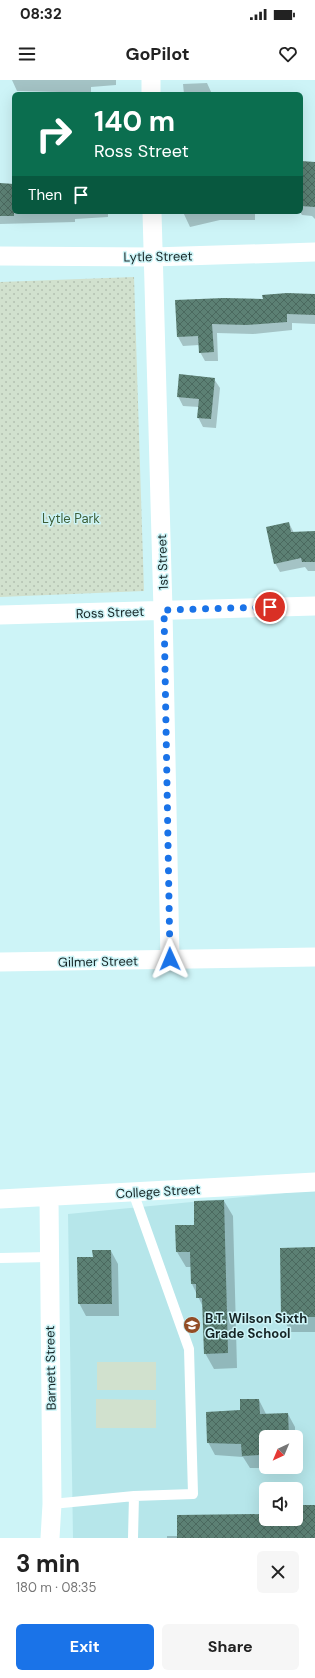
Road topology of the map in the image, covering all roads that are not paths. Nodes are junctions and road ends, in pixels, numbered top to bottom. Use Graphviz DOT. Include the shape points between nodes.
graph roads {
  1 [pos="151,80"];
  2 [pos="151,92"];
  3 [pos="152,214"];
  4 [pos="315,252"];
  5 [pos="0,256"];
  6 [pos="153,257"];
  7 [pos="315,606"];
  8 [pos="164,610"];
  9 [pos="0,615"];
  10 [pos="315,957"];
  11 [pos="170,959"];
  12 [pos="0,962"];
  13 [pos="315,1182"];
  14 [pos="133,1192"];
  15 [pos="49,1198"];
  16 [pos="0,1199"];
  17 [pos="49,1257"];
  18 [pos="0,1258"];
  19 [pos="134,1496"];
  20 [pos="52,1504"];
  21 [pos="50,1538"];
  22 [pos="133,1538"];
  1 -- 2 [label="street"];
  3 -- 6 [label="street, 1st Street"];
  4 -- 6 [label="street, Lytle Street"];
  5 -- 6 [label="street, Lytle Street"];
  6 -- 8 [label="street, 1st Street"];
  7 -- 8 [label="street, Ross Street"];
  8 -- 9 [label="street, Ross Street"];
  8 -- 11 [label="street, 1st Street"];
  10 -- 11 [label="street, Gilmer Street"];
  11 -- 12 [label="street, Gilmer Street"];
  13 -- 14 [label="street, College Street"];
  14 -- 15 [label="street, College Street"];
  14 -- 19 [label="lane" via="189,1349 193,1494"];
  15 -- 16 [label="street, College Street"];
  15 -- 17 [label="street, Barnett Street"];
  17 -- 18 [label="lane"];
  17 -- 20 [label="street, Barnett Street"];
  19 -- 20 [label="lane"];
  19 -- 22 [label="lane"];
  20 -- 21 [label="street, Barnett Street"];
}
